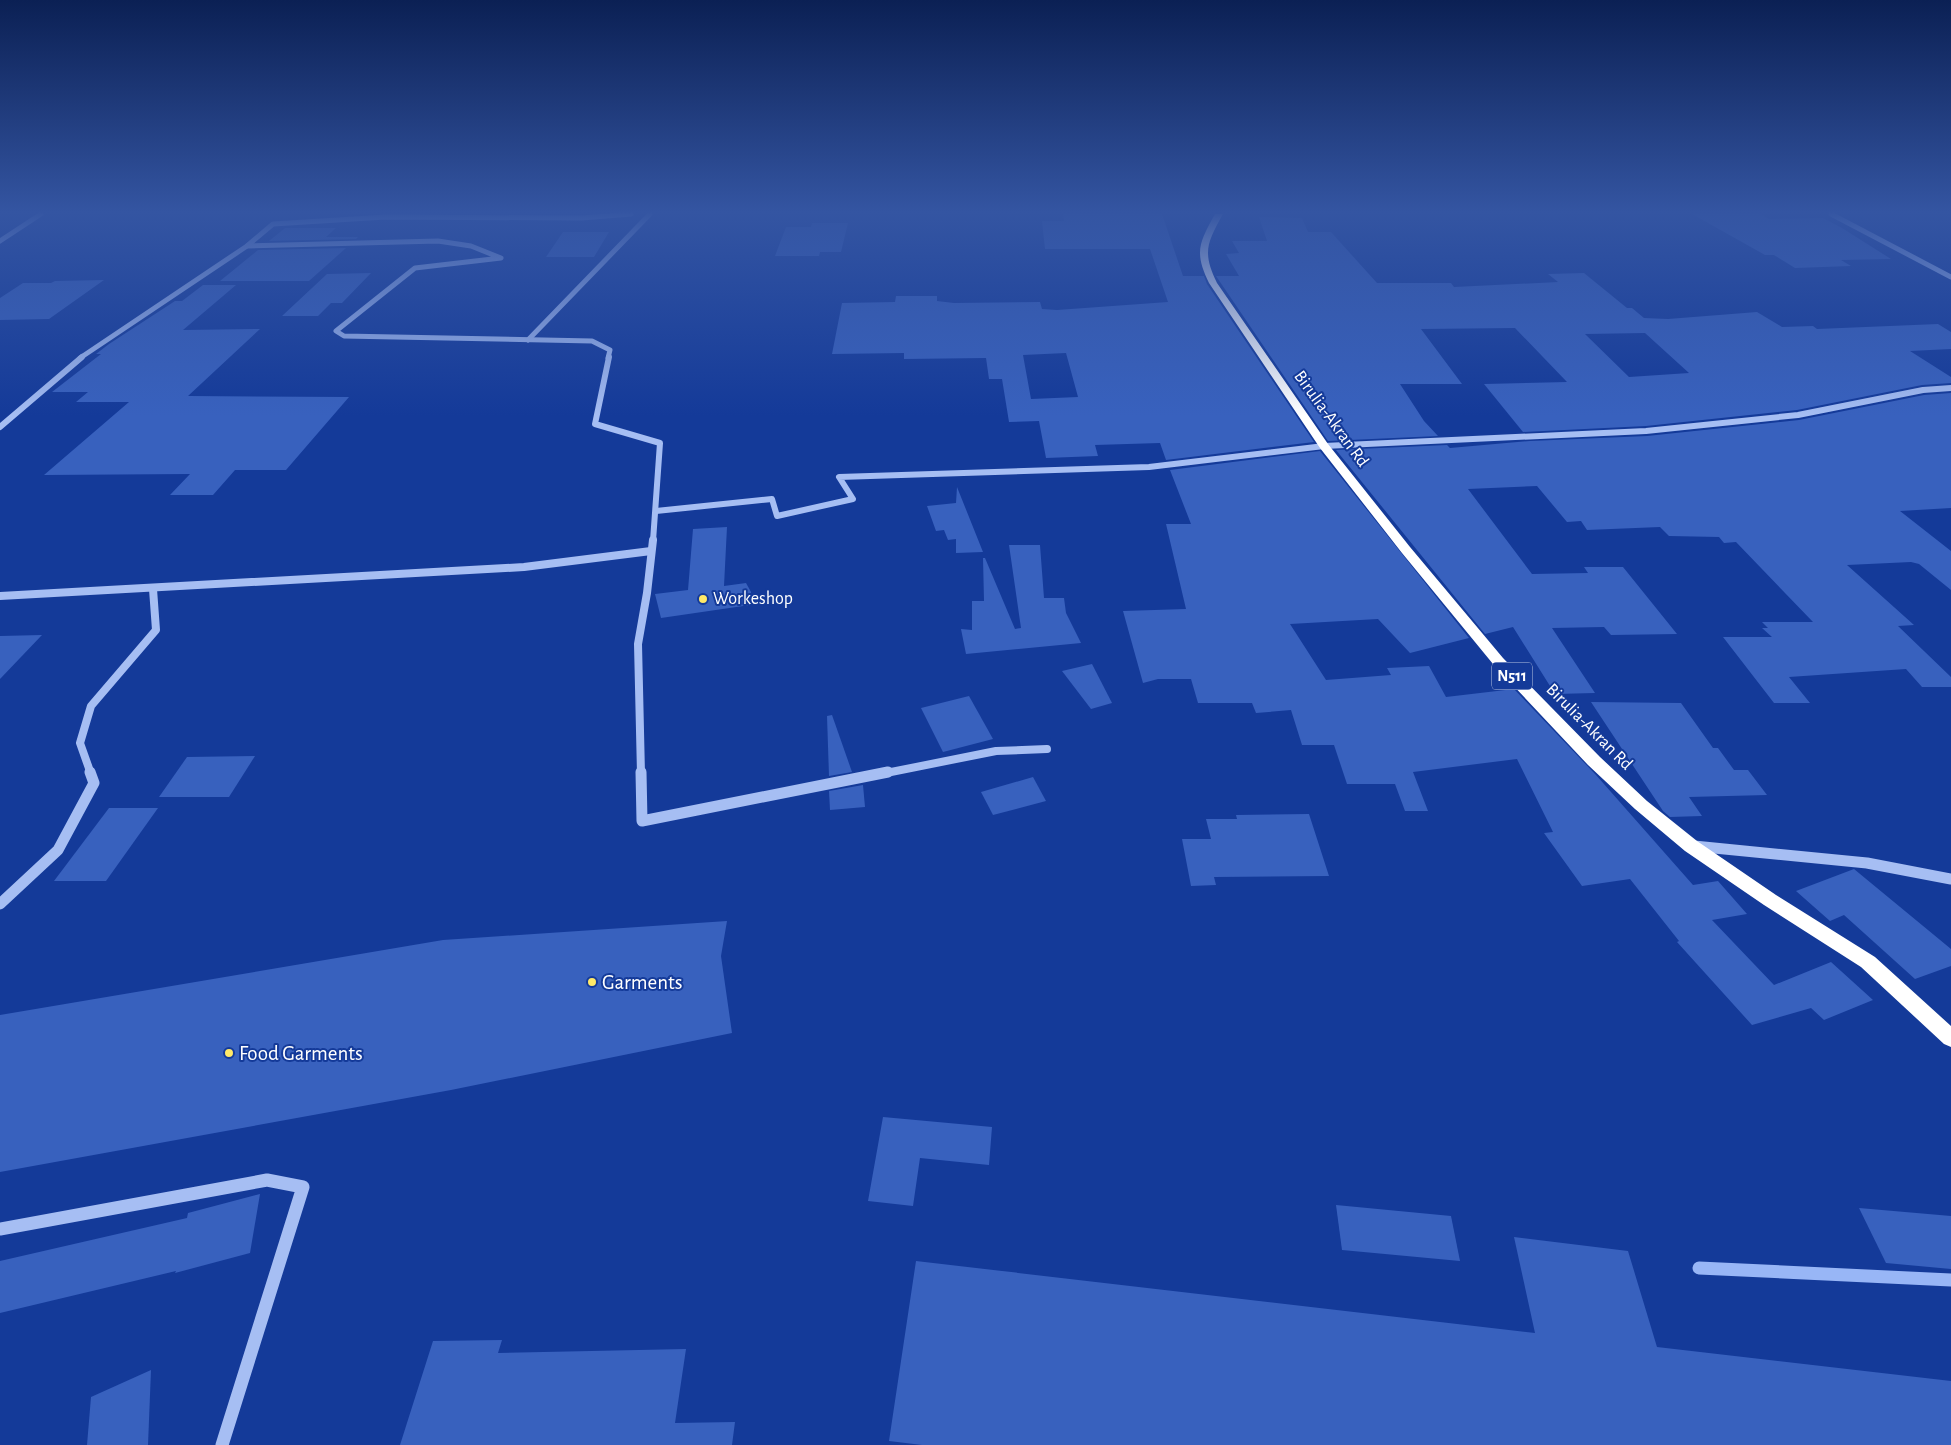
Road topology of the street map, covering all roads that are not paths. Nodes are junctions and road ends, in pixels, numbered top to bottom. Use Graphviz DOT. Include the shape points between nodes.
graph roads {
  1 [pos="194,281"];
  2 [pos="398,281"];
  3 [pos="585,281"];
  4 [pos="1212,281"];
  5 [pos="528,340"];
  6 [pos="1951,388"];
  7 [pos="0,427"];
  8 [pos="1324,446"];
  9 [pos="656,511"];
  10 [pos="651,552"];
  11 [pos="153,589"];
  12 [pos="0,596"];
  13 [pos="1047,749"];
  14 [pos="1691,846"];
  15 [pos="1951,879"];
  16 [pos="0,904"];
  17 [pos="1951,1038"];
  18 [pos="0,1230"];
  19 [pos="222,1445"];
  1 -- 7 [label="street" via="79,359"];
  2 -- 5 [label="street" via="336,331 344,336"];
  3 -- 5 [label="street"];
  4 -- 8 [label="highway, Birulia-Akran Rd / N511"];
  5 -- 9 [label="street" via="592,341 610,350 595,424 660,443"];
  6 -- 8 [label="street" via="1923,390 1798,415 1646,431"];
  8 -- 9 [label="street" via="1149,467 839,476 853,499 777,516 772,499"];
  8 -- 14 [label="highway, Birulia-Akran Rd / N511" via="1498,661 1594,761"];
  9 -- 10 [label="street"];
  10 -- 11 [label="street" via="524,566"];
  10 -- 13 [label="street" via="638,644 642,821 996,751"];
  11 -- 12 [label="street"];
  11 -- 16 [label="street" via="156,630 91,706 88,715 80,743 94,783 58,850"];
  14 -- 15 [label="street" via="1867,863"];
  14 -- 17 [label="highway, Birulia-Akran Rd / N511" via="1868,962"];
  18 -- 19 [label="street" via="267,1180 303,1187"];
}
